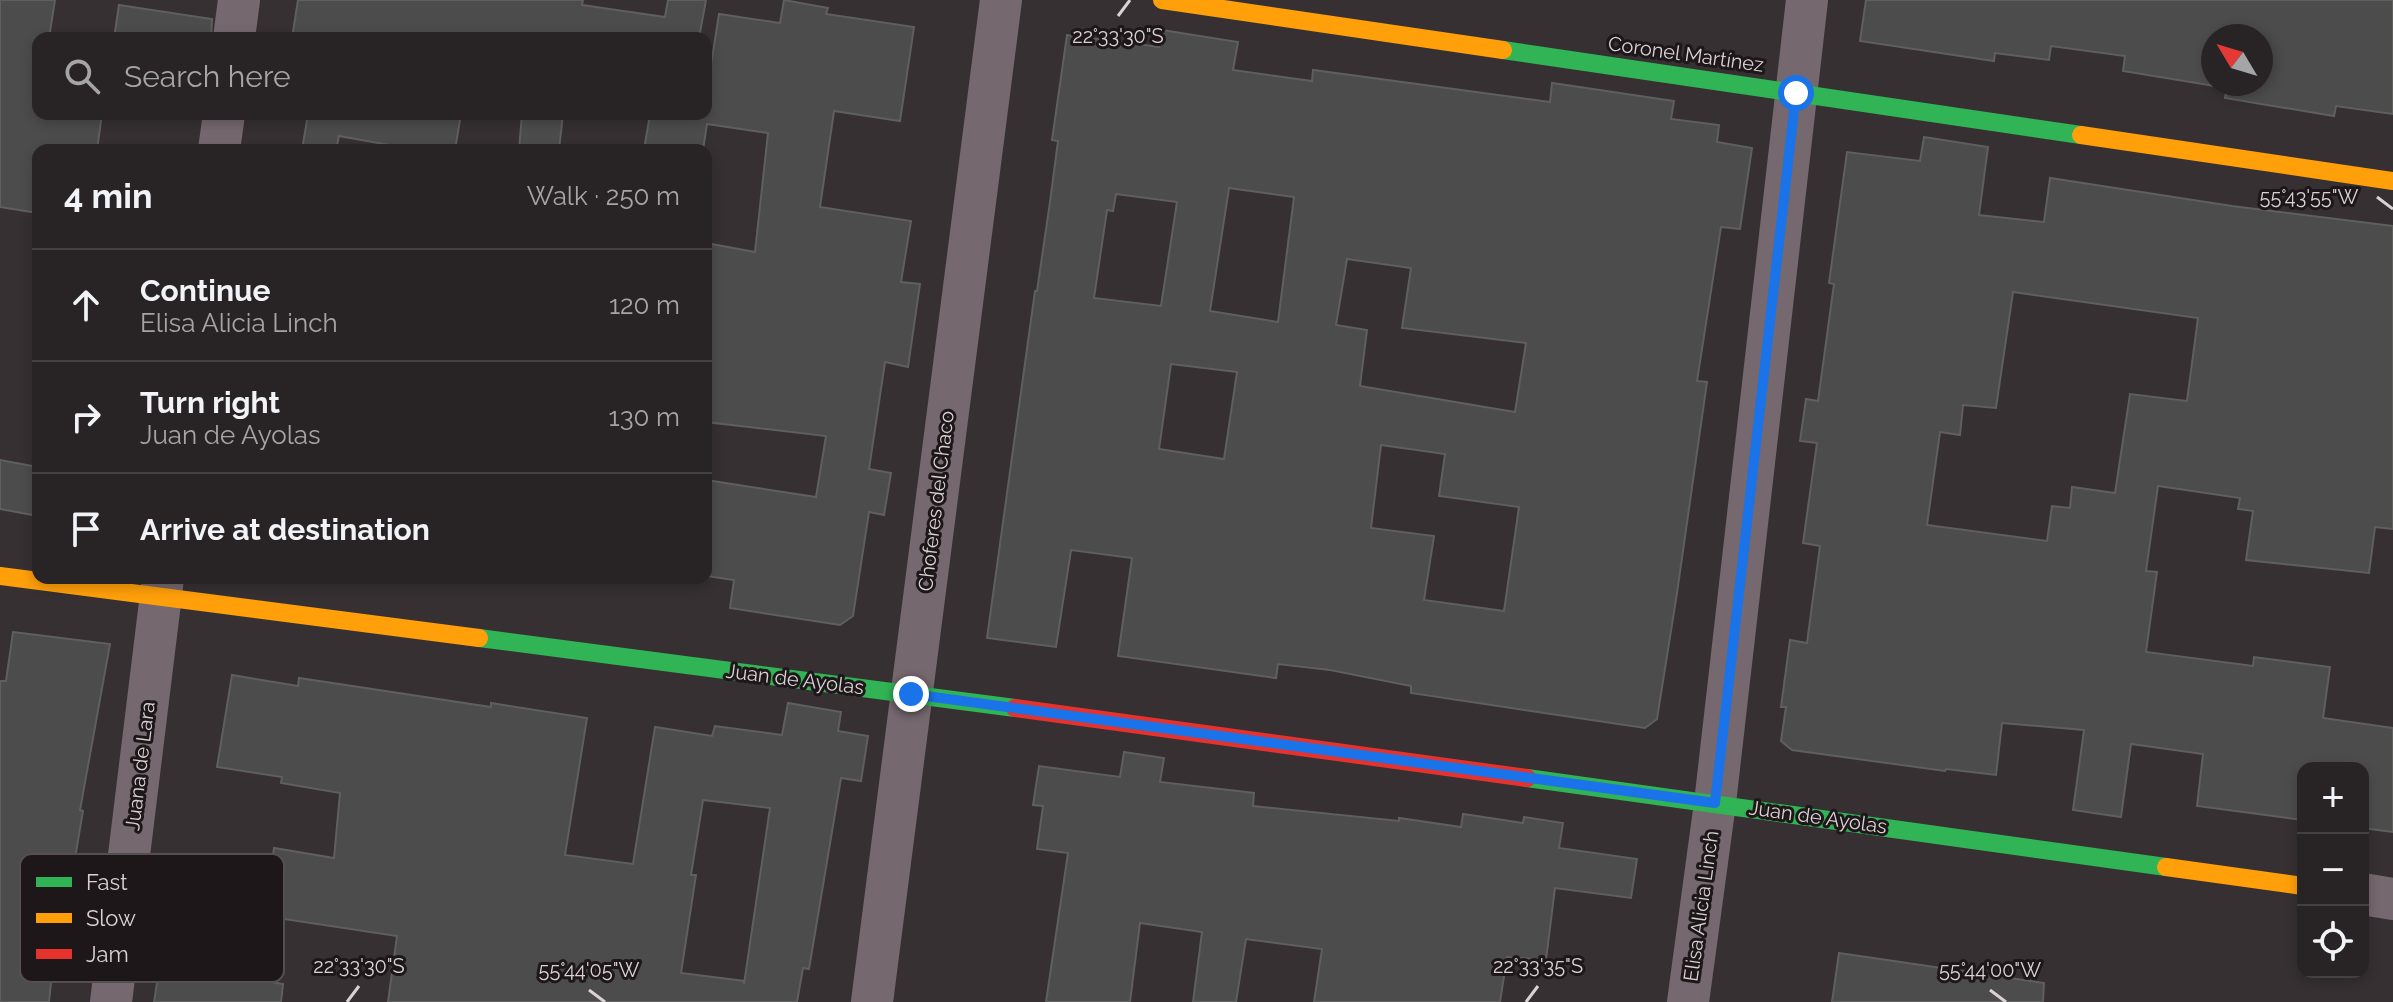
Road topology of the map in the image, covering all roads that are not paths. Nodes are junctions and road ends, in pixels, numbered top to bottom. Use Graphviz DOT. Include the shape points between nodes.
graph roads {
  1 [pos="239,0"];
  2 [pos="1001,0"];
  3 [pos="1162,0"];
  4 [pos="1807,0"];
  5 [pos="235,32"];
  6 [pos="1796,93"];
  7 [pos="223,120"];
  8 [pos="220,144"];
  9 [pos="2393,181"];
  10 [pos="0,576"];
  11 [pos="32,578"];
  12 [pos="108,584"];
  13 [pos="162,588"];
  14 [pos="911,694"];
  15 [pos="1715,803"];
  16 [pos="129,854"];
  17 [pos="2297,885"];
  18 [pos="2369,895"];
  19 [pos="2393,899"];
  20 [pos="113,982"];
  21 [pos="111,1002"];
  22 [pos="872,1002"];
  23 [pos="1688,1002"];
  1 -- 5 [label="street"];
  2 -- 14 [label="street, Choferes del Chaco"];
  3 -- 6 [label="street, Coronel Martínez"];
  4 -- 6 [label="street, Elisa Alicia Linch"];
  6 -- 9 [label="street, Coronel Martínez"];
  6 -- 15 [label="street, Elisa Alicia Linch"];
  7 -- 8 [label="street"];
  10 -- 11 [label="street, Juan de Ayolas"];
  12 -- 13 [label="street, Juan de Ayolas"];
  13 -- 14 [label="street, Juan de Ayolas"];
  13 -- 16 [label="street, Juana de Lara"];
  14 -- 15 [label="street, Juan de Ayolas"];
  14 -- 22 [label="street, Choferes del Chaco"];
  15 -- 17 [label="street, Juan de Ayolas"];
  15 -- 23 [label="street, Elisa Alicia Linch"];
  18 -- 19 [label="street"];
  20 -- 21 [label="street, Juana de Lara"];
}
